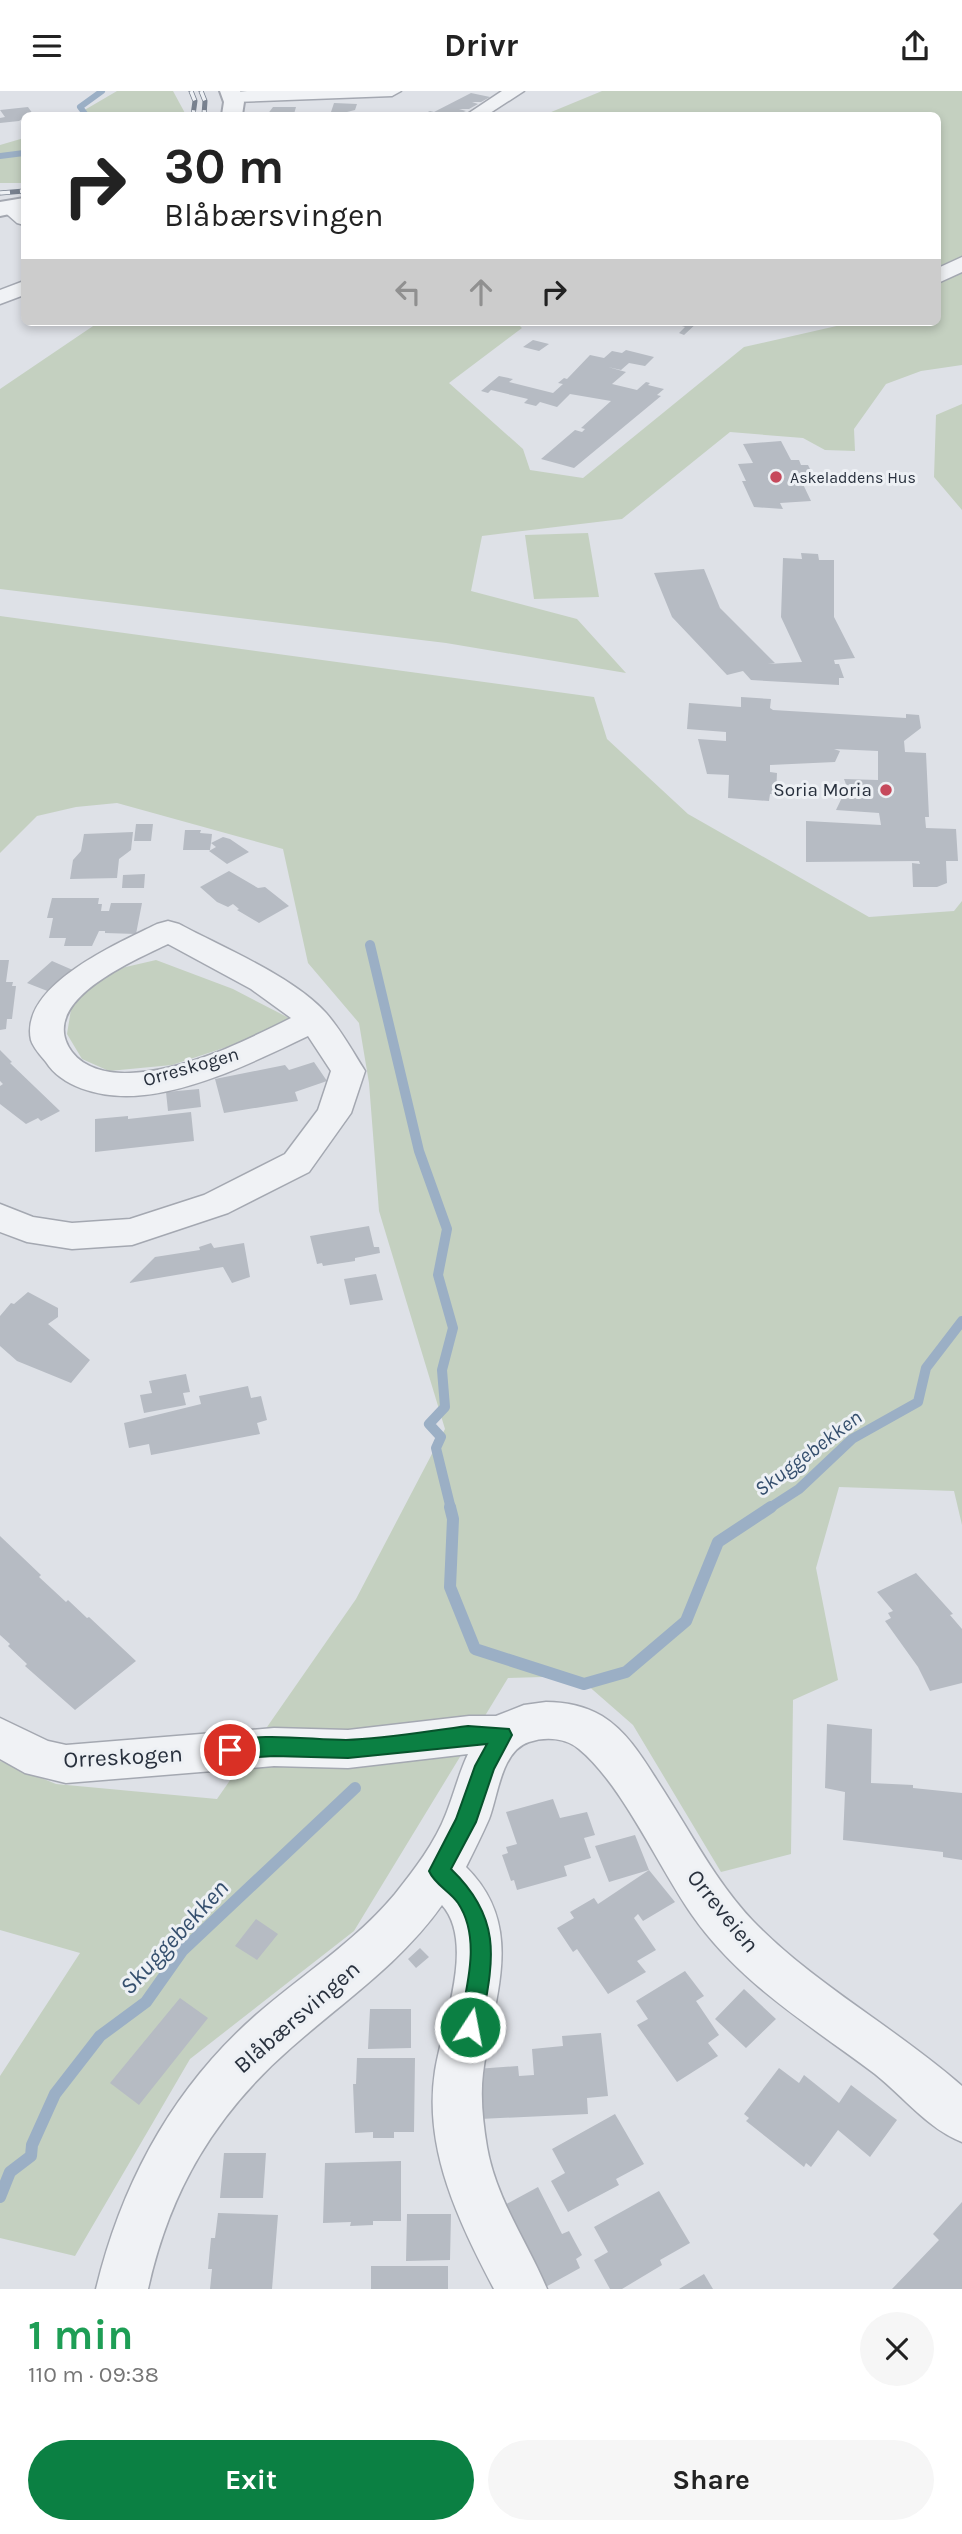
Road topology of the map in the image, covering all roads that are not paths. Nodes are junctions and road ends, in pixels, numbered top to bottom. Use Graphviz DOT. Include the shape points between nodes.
graph roads {
  1 [pos="392,91"];
  2 [pos="515,91"];
  3 [pos="308,94"];
  4 [pos="232,101"];
  5 [pos="305,112"];
  6 [pos="480,112"];
  7 [pos="962,263"];
  8 [pos="941,275"];
  9 [pos="21,288"];
  10 [pos="0,298"];
  11 [pos="314,1020"];
  12 [pos="0,1217"];
  13 [pos="502,1735"];
  14 [pos="0,1737"];
  15 [pos="439,1871"];
  16 [pos="962,2117"];
  17 [pos="122,2289"];
  18 [pos="521,2289"];
  1 -- 3 [label="street"];
  2 -- 6 [label="street"];
  3 -- 4 [label="street"];
  3 -- 5 [label="street"];
  7 -- 8 [label="street"];
  9 -- 10 [label="street"];
  11 -- 11 [label="street, Orreskogen" via="260,981 168,931 97,967 69,987 52,1004 45,1021 52,1053 83,1076 110,1084 138,1084 269,1043"];
  11 -- 12 [label="street, Orreskogen" via="348,1071 334,1113 297,1163 216,1204 132,1232 72,1236 27,1229"];
  13 -- 14 [label="street, Orreskogen" via="348,1749 274,1747 66,1764 40,1759"];
  13 -- 15 [label="street, Blåbærsvingen" via="485,1766 466,1822"];
  13 -- 16 [label="street, Orreveien" via="521,1724 566,1722 586,1729 609,1748 705,1896 735,1934 796,1988"];
  15 -- 17 [label="street, Blåbærsvingen" via="392,1932 356,1967 272,2033 206,2101 154,2186 127,2258"];
  15 -- 18 [label="street" via="465,1896 481,1944 481,1969 460,2073 462,2150 472,2185"];
}
